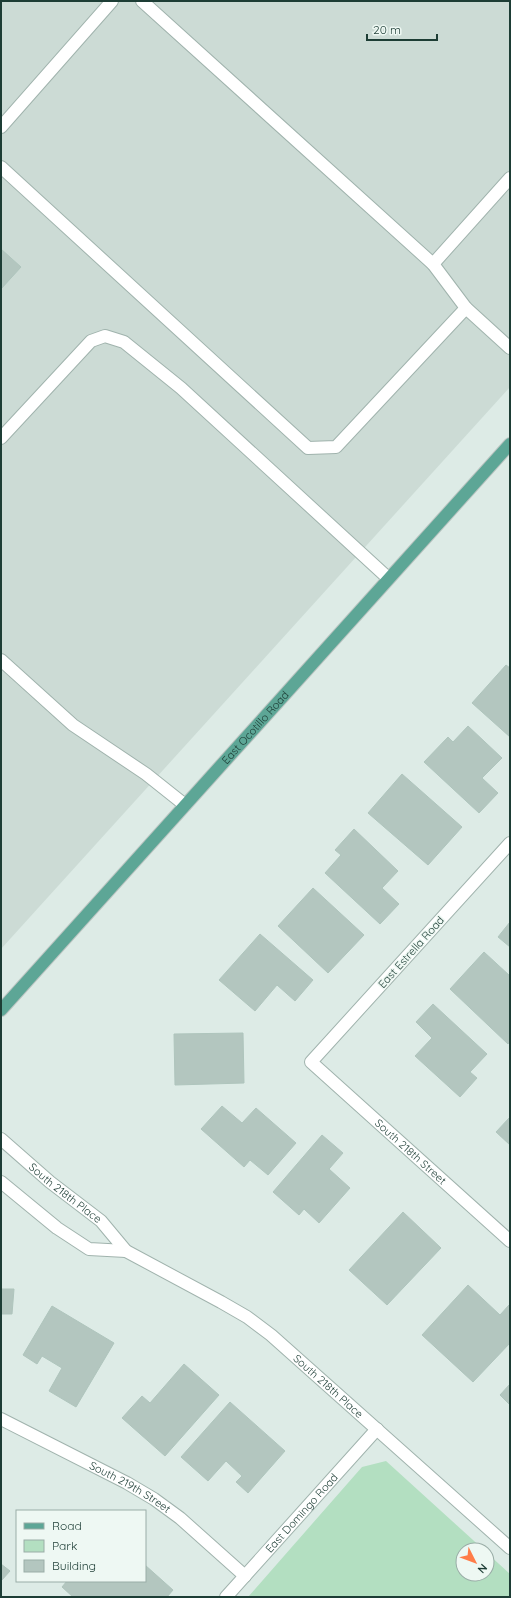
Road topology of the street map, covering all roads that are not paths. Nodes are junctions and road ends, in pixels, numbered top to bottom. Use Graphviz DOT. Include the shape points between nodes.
graph roads {
  1 [pos="112,1"];
  2 [pos="142,1"];
  3 [pos="1,127"];
  4 [pos="1,167"];
  5 [pos="510,178"];
  6 [pos="433,264"];
  7 [pos="466,308"];
  8 [pos="510,348"];
  9 [pos="1,438"];
  10 [pos="510,444"];
  11 [pos="388,578"];
  12 [pos="1,660"];
  13 [pos="185,805"];
  14 [pos="510,843"];
  15 [pos="1,1010"];
  16 [pos="311,1062"];
  17 [pos="1,1139"];
  18 [pos="1,1182"];
  19 [pos="510,1241"];
  20 [pos="126,1251"];
  21 [pos="1,1419"];
  22 [pos="377,1429"];
  23 [pos="510,1548"];
  24 [pos="245,1576"];
  25 [pos="226,1597"];
  1 -- 3 [label="street"];
  2 -- 6 [label="street"];
  4 -- 7 [label="street" via="308,448 336,447"];
  5 -- 6 [label="street"];
  6 -- 7 [label="street"];
  7 -- 8 [label="street"];
  9 -- 11 [label="street" via="90,342 105,336 124,342 181,388"];
  10 -- 11 [label="main road, East Ocotillo Road"];
  11 -- 13 [label="main road, East Ocotillo Road"];
  12 -- 13 [label="street" via="73,725 146,774"];
  13 -- 15 [label="main road, East Ocotillo Road"];
  14 -- 16 [label="street, East Estrella Road"];
  16 -- 19 [label="street, South 218th Street"];
  17 -- 20 [label="street, South 218th Place" via="50,1182 101,1220"];
  18 -- 20 [label="street, South 218th Place" via="57,1228 89,1248"];
  20 -- 22 [label="street, South 218th Place" via="221,1302 272,1335"];
  21 -- 24 [label="street, South 219th Street" via="154,1499 180,1518"];
  22 -- 23 [label="street, South 218th Place"];
  22 -- 24 [label="street, East Domingo Road"];
  24 -- 25 [label="street, East Domingo Road"];
}
